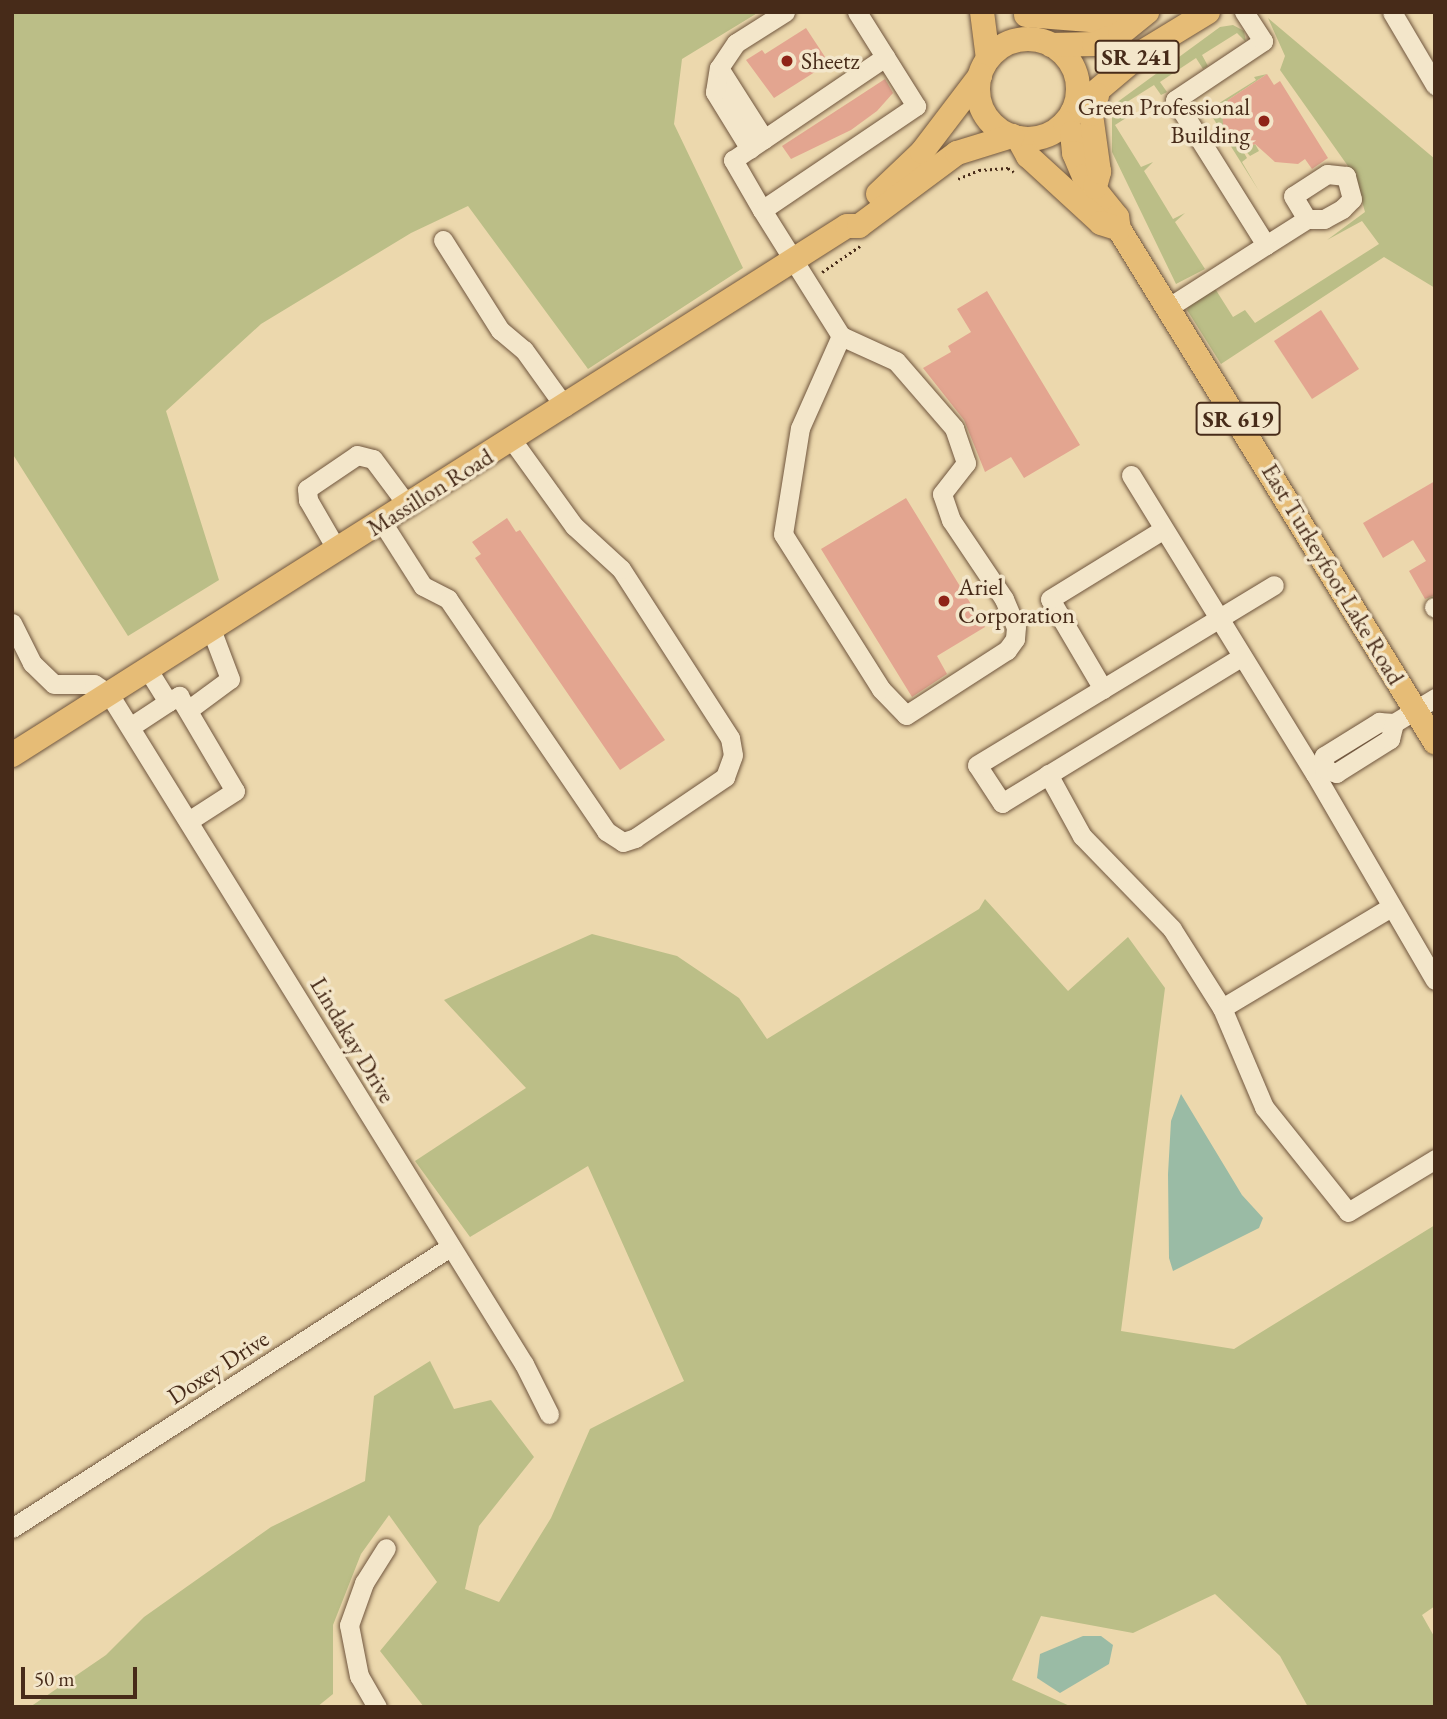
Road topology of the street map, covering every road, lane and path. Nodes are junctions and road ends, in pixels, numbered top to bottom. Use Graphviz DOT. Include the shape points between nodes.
graph roads {
  1 [pos="785,12"];
  2 [pos="857,12"];
  3 [pos="982,12"];
  4 [pos="1208,12"];
  5 [pos="1244,12"];
  6 [pos="1392,12"];
  7 [pos="1024,14"];
  8 [pos="1137,18"];
  9 [pos="1044,43"];
  10 [pos="885,57"];
  11 [pos="984,68"];
  12 [pos="1435,85"];
  13 [pos="1097,95"];
  14 [pos="1069,117"];
  15 [pos="1015,137"];
  16 [pos="757,144"];
  17 [pos="1096,187"];
  18 [pos="762,210"];
  19 [pos="1307,219"];
  20 [pos="847,226"];
  21 [pos="1119,229"];
  22 [pos="443,240"];
  23 [pos="1266,245"];
  24 [pos="792,265"];
  25 [pos="1170,307"];
  26 [pos="841,336"];
  27 [pos="565,407"];
  28 [pos="512,440"];
  29 [pos="1131,475"];
  30 [pos="408,506"];
  31 [pos="382,522"];
  32 [pos="1162,530"];
  33 [pos="337,550"];
  34 [pos="1274,585"];
  35 [pos="1218,620"];
  36 [pos="12,623"];
  37 [pos="211,629"];
  38 [pos="1241,657"];
  39 [pos="148,670"];
  40 [pos="1103,689"];
  41 [pos="109,694"];
  42 [pos="168,702"];
  43 [pos="1425,704"];
  44 [pos="188,710"];
  45 [pos="130,727"];
  46 [pos="1435,742"];
  47 [pos="12,755"];
  48 [pos="1319,772"];
  49 [pos="1048,774"];
  50 [pos="190,820"];
  51 [pos="1391,907"];
  52 [pos="1435,980"];
  53 [pos="1222,1009"];
  54 [pos="1435,1159"];
  55 [pos="450,1247"];
  56 [pos="549,1414"];
  57 [pos="12,1528"];
  58 [pos="386,1548"];
  59 [pos="372,1705"];
  1 -- 16 [label="street" via="736,43 719,68 715,92"];
  2 -- 10 [label="street"];
  3 -- 11 [label="main road"];
  4 -- 13 [label="main road, SR 241" via="1144,51"];
  5 -- 23 [label="street" via="1263,41 1175,100"];
  6 -- 12 [label="street"];
  7 -- 8 [label="main road"];
  7 -- 9 [label="main road"];
  8 -- 9 [label="main road, SR 241" via="1120,34 1094,44"];
  9 -- 11 [label="main road" via="1008,44"];
  9 -- 14 [label="main road" via="1063,54 1075,74 1077,96"];
  10 -- 16 [label="street"];
  10 -- 18 [label="street" via="916,106"];
  11 -- 15 [label="main road" via="978,90 987,118"];
  11 -- 20 [label="main road, Massillon Road" via="922,152 851,214"];
  13 -- 14 [label="main road, SR 241"];
  13 -- 17 [label="main road" via="1091,135 1099,172"];
  14 -- 15 [label="main road" via="1039,138"];
  14 -- 17 [label="main road, East Turkeyfoot Lake Road / SR 619" via="1073,153 1084,176"];
  15 -- 20 [label="main road, Massillon Road" via="957,153 859,226"];
  15 -- 21 [label="main road, East Turkeyfoot Lake Road / SR 619" via="1028,156 1101,223"];
  16 -- 18 [label="street" via="733,160"];
  17 -- 21 [label="main road, East Turkeyfoot Lake Road / SR 619" via="1117,217"];
  18 -- 24 [label="street"];
  19 -- 23 [label="street"];
  20 -- 24 [label="main road, Massillon Road"];
  21 -- 25 [label="main road, East Turkeyfoot Lake Road / SR 619"];
  22 -- 27 [label="street" via="500,330 524,350"];
  23 -- 25 [label="street"];
  24 -- 26 [label="street"];
  24 -- 27 [label="main road, Massillon Road"];
  25 -- 43 [label="main road, East Turkeyfoot Lake Road / SR 619"];
  26 -- 26 [label="street" via="800,428 783,534 881,690 906,715 1007,650 1016,627 1004,600 951,520 942,494 966,463 954,428 896,361"];
  27 -- 28 [label="main road, Massillon Road"];
  28 -- 30 [label="main road, Massillon Road"];
  28 -- 31 [label="street" via="574,526 621,569 730,738 733,755 725,777 635,838 624,842 606,831 448,599 423,586"];
  29 -- 32 [label="street"];
  30 -- 31 [label="main road, Massillon Road"];
  30 -- 33 [label="street" via="373,458 357,455 307,489 308,500"];
  31 -- 33 [label="main road, Massillon Road"];
  32 -- 35 [label="street"];
  32 -- 40 [label="street" via="1050,599"];
  33 -- 37 [label="main road, Massillon Road"];
  34 -- 35 [label="street"];
  35 -- 38 [label="street"];
  35 -- 40 [label="street"];
  36 -- 41 [label="street" via="32,663 54,684 94,684"];
  37 -- 39 [label="main road, Massillon Road"];
  37 -- 44 [label="street" via="230,679"];
  38 -- 48 [label="street"];
  38 -- 49 [label="street"];
  39 -- 41 [label="main road, Massillon Road"];
  39 -- 42 [label="street"];
  40 -- 49 [label="street" via="977,765 1002,803"];
  41 -- 45 [label="street, Lindakay Drive"];
  41 -- 47 [label="main road, Massillon Road"];
  42 -- 44 [label="street" via="179,696"];
  42 -- 45 [label="street"];
  43 -- 46 [label="main road, East Turkeyfoot Lake Road / SR 619"];
  43 -- 48 [label="street" via="1394,723 1379,722 1324,756"];
  44 -- 50 [label="street" via="236,791"];
  45 -- 50 [label="street, Lindakay Drive"];
  48 -- 51 [label="street"];
  49 -- 53 [label="street" via="1082,836 1172,929"];
  50 -- 55 [label="street, Lindakay Drive"];
  51 -- 52 [label="street"];
  51 -- 53 [label="street"];
  53 -- 54 [label="street" via="1264,1107 1348,1212"];
  55 -- 56 [label="street, Lindakay Drive" via="524,1364"];
  55 -- 57 [label="street, Doxey Drive"];
  58 -- 59 [label="street" via="364,1583 349,1625 359,1676"];
}
